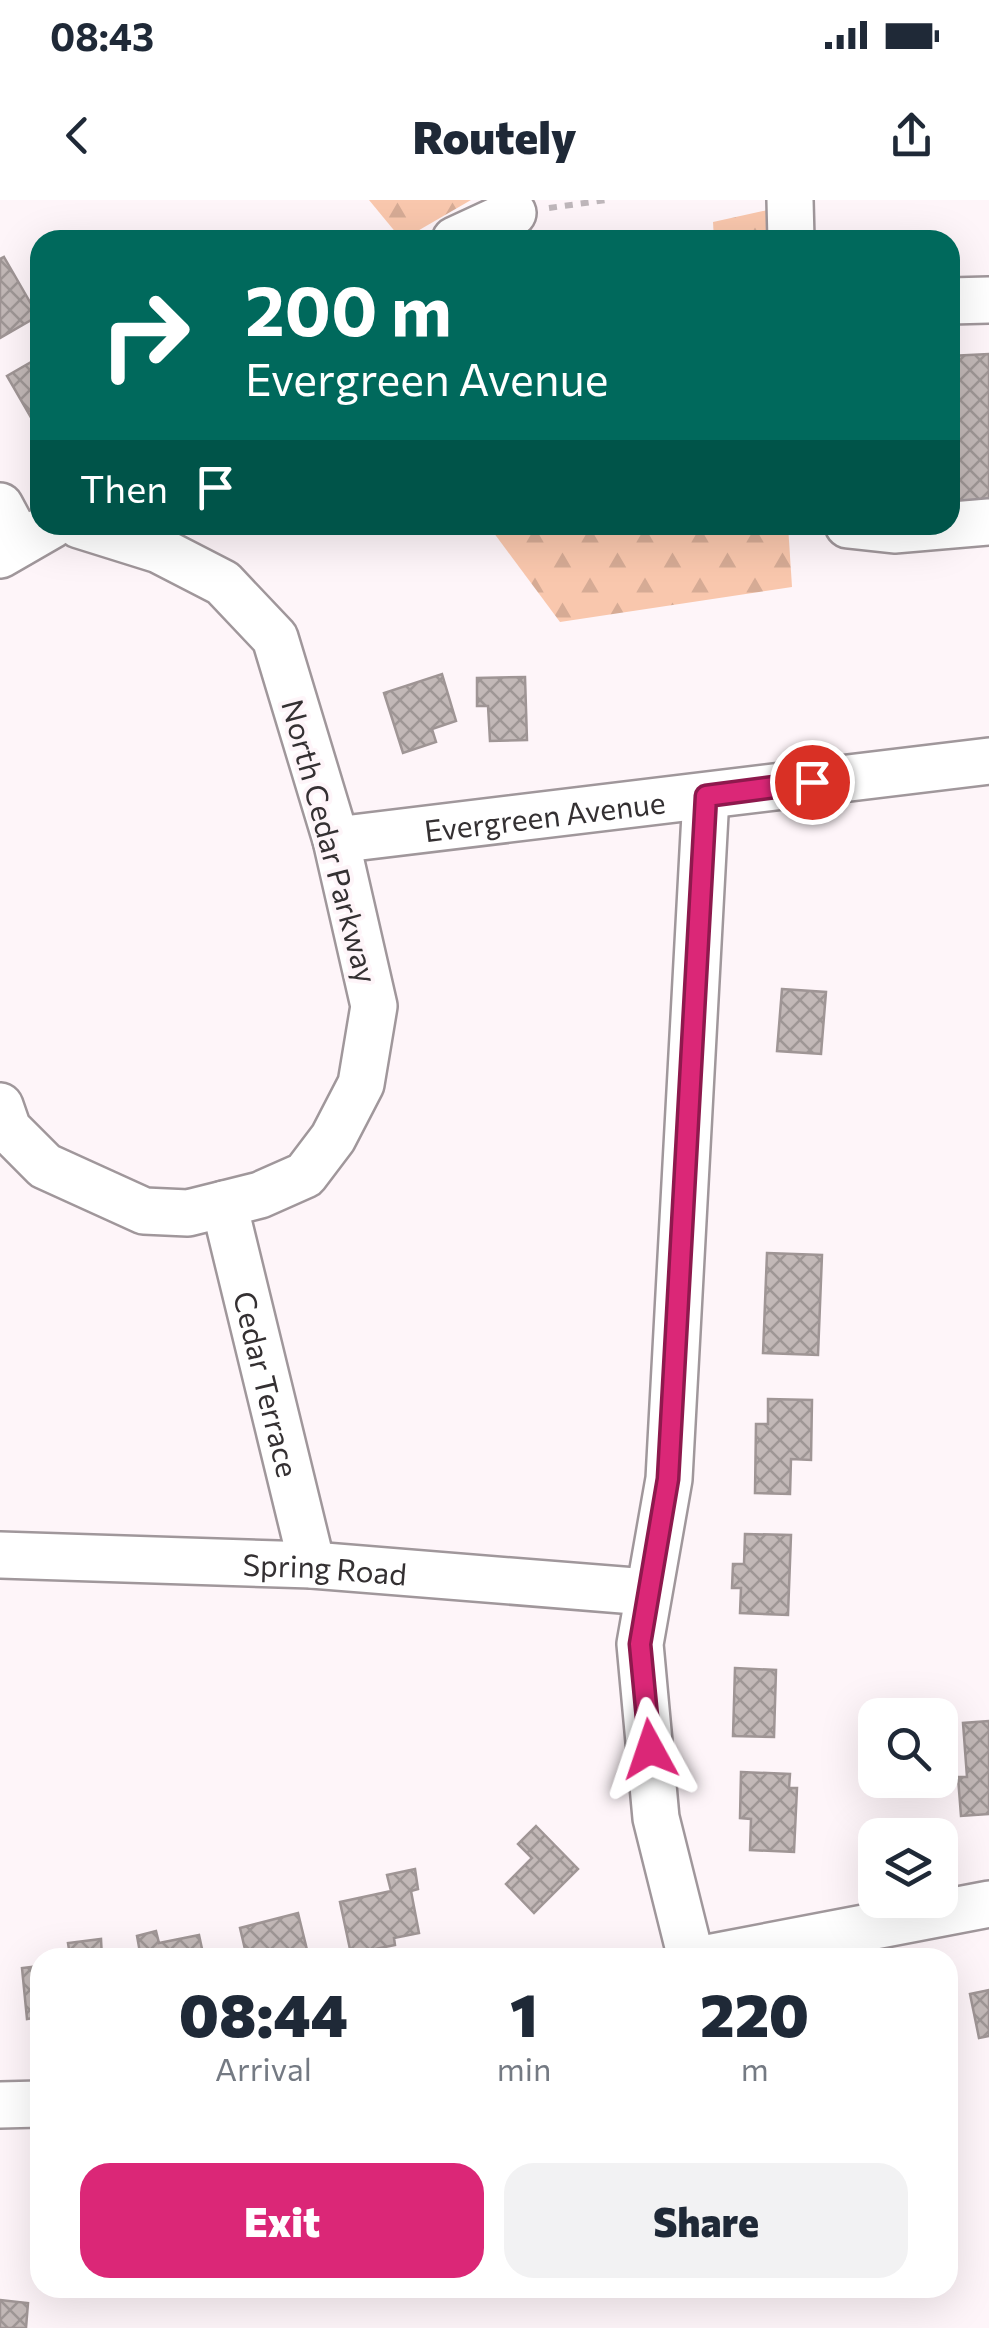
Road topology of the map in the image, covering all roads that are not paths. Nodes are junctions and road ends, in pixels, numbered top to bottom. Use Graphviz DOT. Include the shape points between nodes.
graph roads {
  1 [pos="790,200"];
  2 [pos="513,214"];
  3 [pos="477,230"];
  4 [pos="792,230"];
  5 [pos="989,300"];
  6 [pos="960,301"];
  7 [pos="989,522"];
  8 [pos="960,524"];
  9 [pos="110,535"];
  10 [pos="989,761"];
  11 [pos="706,796"];
  12 [pos="336,840"];
  13 [pos="0,1106"];
  14 [pos="224,1204"];
  15 [pos="0,1555"];
  16 [pos="312,1565"];
  17 [pos="647,1592"];
  18 [pos="989,1904"];
  19 [pos="688,1948"];
  20 [pos="759,1948"];
  21 [pos="30,2104"];
  22 [pos="0,2105"];
  1 -- 4 [label="street"];
  2 -- 3 [label="street"];
  5 -- 6 [label="street"];
  7 -- 8 [label="street"];
  9 -- 12 [label="street, North Cedar Parkway" via="159,550 223,583 275,638"];
  10 -- 11 [label="street, Evergreen Avenue"];
  11 -- 12 [label="street, Evergreen Avenue"];
  11 -- 17 [label="street" via="668,1479"];
  12 -- 14 [label="street, North Cedar Parkway" via="374,1006 361,1084 304,1175"];
  13 -- 14 [label="street, North Cedar Parkway" via="8,1129 45,1166 100,1194 144,1211 188,1213"];
  14 -- 16 [label="street, Cedar Terrace"];
  15 -- 16 [label="street, Spring Road"];
  16 -- 17 [label="street, Spring Road"];
  17 -- 19 [label="street" via="640,1644 656,1818"];
  18 -- 20 [label="street"];
  21 -- 22 [label="street"];
}
